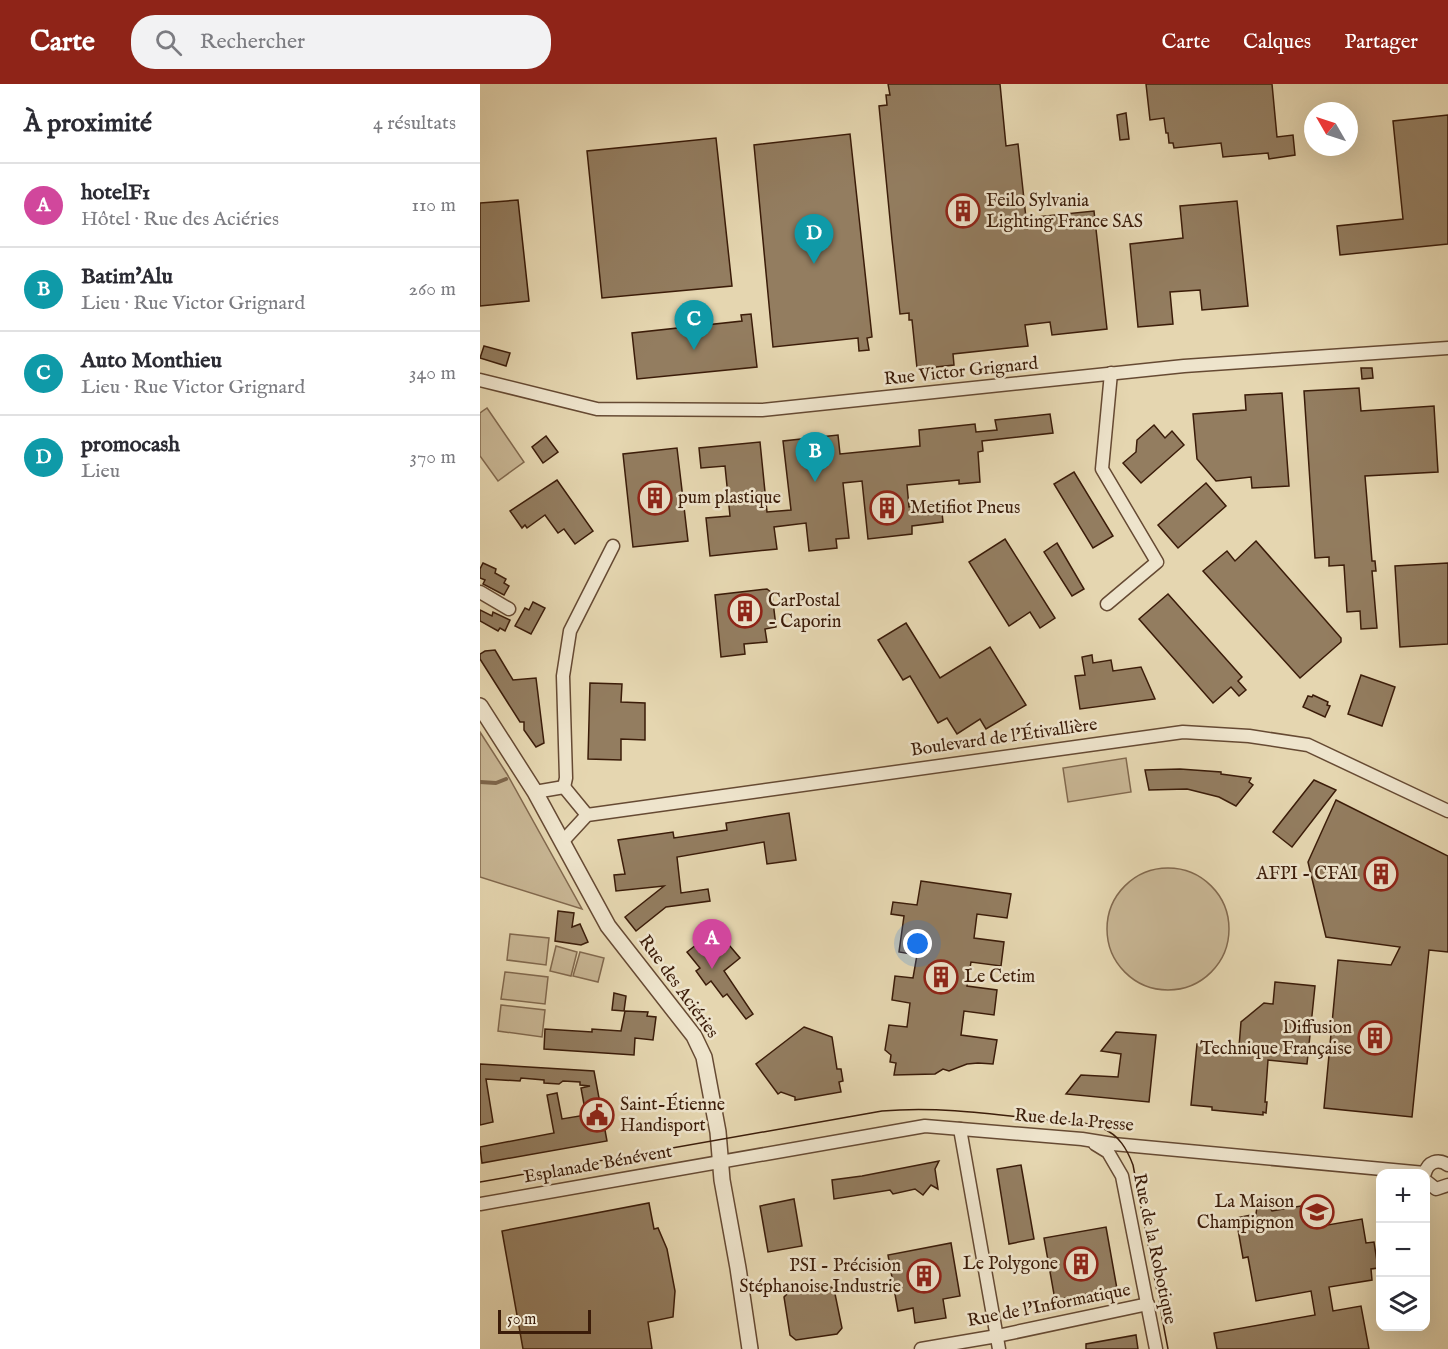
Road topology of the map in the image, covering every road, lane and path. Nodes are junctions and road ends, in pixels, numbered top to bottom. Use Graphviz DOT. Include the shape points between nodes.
graph roads {
  1 [pos="1448,348"];
  2 [pos="1111,373"];
  3 [pos="480,380"];
  4 [pos="613,546"];
  5 [pos="480,592"];
  6 [pos="1107,604"];
  7 [pos="509,609"];
  8 [pos="480,706"];
  9 [pos="564,787"];
  10 [pos="535,792"];
  11 [pos="1448,811"];
  12 [pos="587,816"];
  13 [pos="563,841"];
  14 [pos="960,1129"];
  15 [pos="1083,1139"];
  16 [pos="722,1161"];
  17 [pos="1447,1161"];
  18 [pos="1382,1169"];
  19 [pos="1427,1169"];
  20 [pos="1430,1184"];
  21 [pos="1448,1185"];
  22 [pos="480,1204"];
  23 [pos="1148,1304"];
  24 [pos="997,1336"];
  25 [pos="750,1349"];
  26 [pos="921,1349"];
  27 [pos="999,1349"];
  28 [pos="1155,1349"];
  1 -- 2 [label="street, Rue Victor Grignard"];
  2 -- 3 [label="street, Rue Victor Grignard" via="762,410 597,409"];
  2 -- 6 [label="street" via="1102,468 1157,561"];
  4 -- 9 [label="street" via="570,631 563,676"];
  5 -- 7 [label="street"];
  8 -- 10 [label="street, Rue des Aciéries"];
  9 -- 10 [label="street"];
  9 -- 12 [label="street"];
  10 -- 13 [label="street, Rue des Aciéries"];
  11 -- 12 [label="street, Boulevard de l'Étivallière" via="1308,745 1183,732"];
  12 -- 13 [label="street"];
  13 -- 16 [label="street, Rue des Aciéries" via="608,926 699,1045"];
  14 -- 15 [label="street, Rue de la Presse"];
  14 -- 16 [label="street, Rue de la Presse" via="918,1127"];
  14 -- 24 [label="street"];
  15 -- 18 [label="street, Rue de la Presse"];
  15 -- 23 [label="street, Rue de la Robotique" via="1108,1152 1122,1176"];
  16 -- 22 [label="street, Esplanade Bénévent"];
  16 -- 25 [label="street, Rue des Aciéries"];
  17 -- 19 [label="street" via="1430,1164"];
  20 -- 21 [label="street" via="1436,1189"];
  23 -- 24 [label="street, Rue de l'Informatique"];
  23 -- 28 [label="street, Rue de la Robotique"];
  24 -- 26 [label="street, Rue de l'Informatique"];
  24 -- 27 [label="street"];
}
